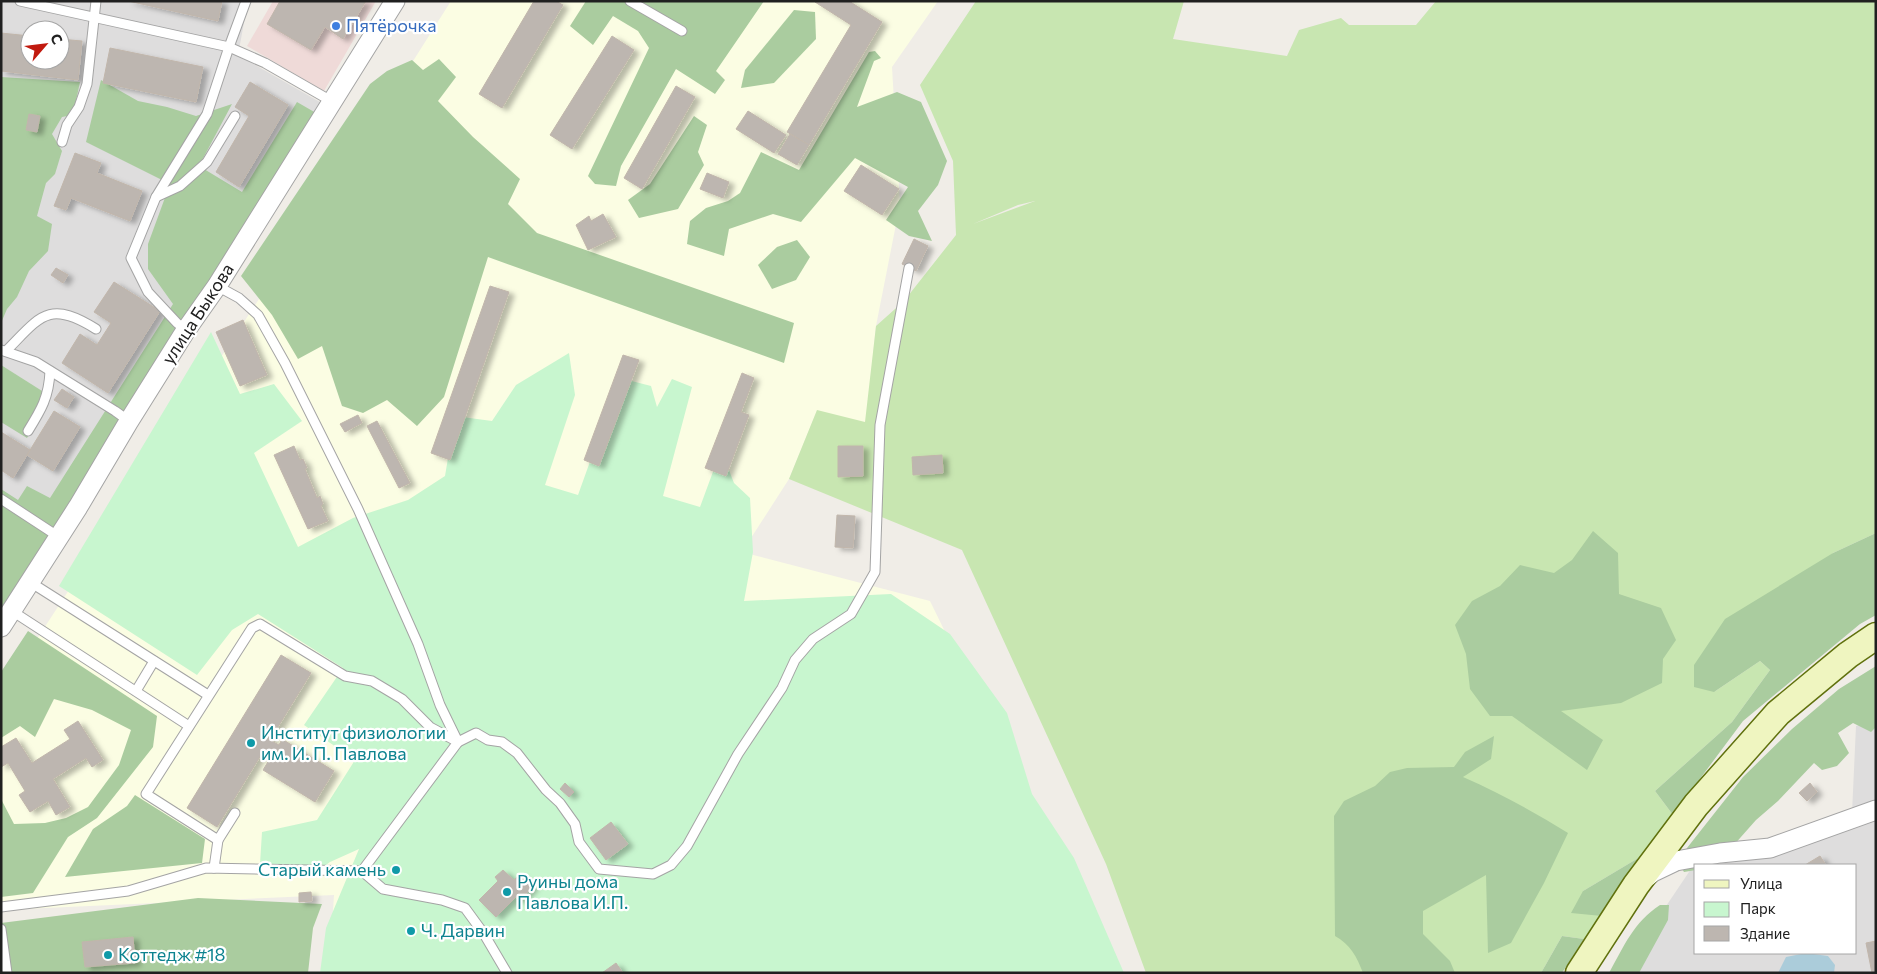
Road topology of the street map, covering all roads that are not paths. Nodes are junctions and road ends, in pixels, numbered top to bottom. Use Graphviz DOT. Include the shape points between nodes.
graph roads {
  1 [pos="20,1"];
  2 [pos="96,1"];
  3 [pos="246,1"];
  4 [pos="396,1"];
  5 [pos="630,1"];
  6 [pos="94,18"];
  7 [pos="682,31"];
  8 [pos="229,47"];
  9 [pos="333,102"];
  10 [pos="235,116"];
  11 [pos="62,142"];
  12 [pos="156,197"];
  13 [pos="909,268"];
  14 [pos="217,286"];
  15 [pos="96,329"];
  16 [pos="186,330"];
  17 [pos="4,350"];
  18 [pos="50,371"];
  19 [pos="129,420"];
  20 [pos="28,431"];
  21 [pos="1,499"];
  22 [pos="59,537"];
  23 [pos="30,582"];
  24 [pos="12,611"];
  25 [pos="1,627"];
  26 [pos="1876,636"];
  27 [pos="154,661"];
  28 [pos="136,691"];
  29 [pos="208,695"];
  30 [pos="189,726"];
  31 [pos="458,742"];
  32 [pos="1876,810"];
  33 [pos="235,813"];
  34 [pos="218,840"];
  35 [pos="214,868"];
  36 [pos="362,871"];
  37 [pos="1636,885"];
  38 [pos="1,907"];
  39 [pos="1,929"];
  40 [pos="7,973"];
  41 [pos="506,973"];
  42 [pos="1580,973"];
  1 -- 6 [label="lane"];
  2 -- 6 [label="lane"];
  3 -- 8 [label="lane"];
  4 -- 9 [label="street, улица Быкова"];
  5 -- 7 [label="lane"];
  6 -- 8 [label="lane"];
  6 -- 11 [label="lane" via="87,84"];
  8 -- 9 [label="lane" via="265,63"];
  8 -- 12 [label="lane" via="207,114"];
  9 -- 14 [label="street, улица Быкова"];
  10 -- 12 [label="lane" via="207,162 180,186"];
  12 -- 16 [label="lane" via="131,258 148,292"];
  13 -- 31 [label="lane" via="880,425 875,572 851,614 813,639 795,660 782,688 738,754 687,846 671,865 653,874 599,869 579,842 575,824 517,753 502,742 488,740 476,733"];
  14 -- 16 [label="street, улица Быкова"];
  14 -- 31 [label="lane" via="239,298 258,315 285,363 364,522"];
  15 -- 17 [label="lane" via="77,317 56,313 39,318"];
  16 -- 19 [label="street, улица Быкова"];
  17 -- 18 [label="lane"];
  18 -- 19 [label="lane"];
  18 -- 20 [label="lane" via="42,408"];
  19 -- 22 [label="street, улица Быкова"];
  21 -- 22 [label="lane"];
  22 -- 23 [label="street, улица Быкова"];
  23 -- 24 [label="street, улица Быкова"];
  23 -- 27 [label="lane"];
  24 -- 25 [label="street, улица Быкова"];
  24 -- 28 [label="lane"];
  26 -- 37 [label="main road" via="1778,713 1696,805"];
  27 -- 28 [label="lane"];
  27 -- 29 [label="lane"];
  28 -- 30 [label="lane"];
  29 -- 30 [label="lane"];
  29 -- 31 [label="lane" via="252,628 260,624 345,676 372,681 402,700 430,727"];
  30 -- 34 [label="lane" via="146,794"];
  31 -- 36 [label="lane"];
  32 -- 37 [label="street" via="1770,848 1720,852 1676,861"];
  33 -- 34 [label="lane"];
  34 -- 35 [label="lane"];
  35 -- 36 [label="lane"];
  35 -- 38 [label="lane" via="198,869 128,891"];
  36 -- 41 [label="lane" via="383,889 442,900 465,908"];
  37 -- 42 [label="main road"];
  39 -- 40 [label="lane"];
}
